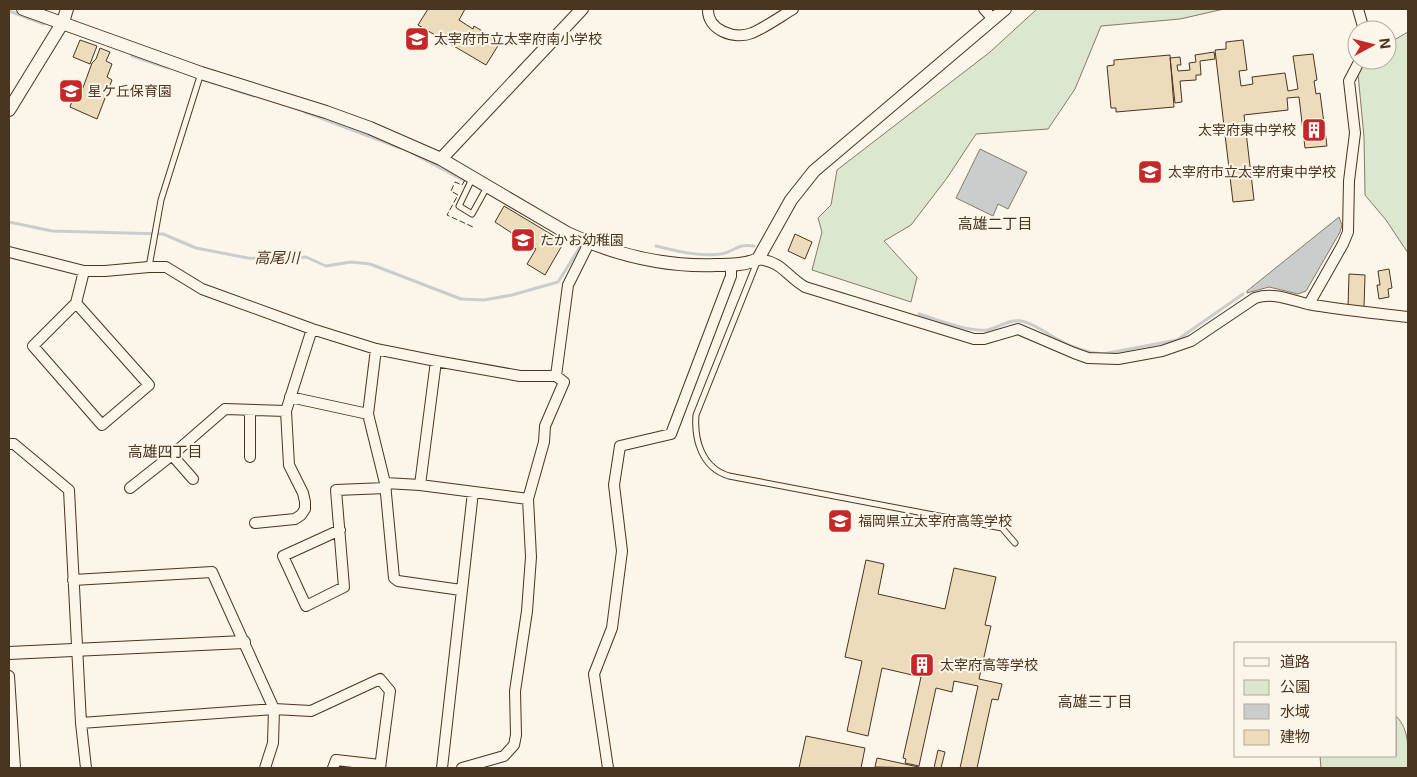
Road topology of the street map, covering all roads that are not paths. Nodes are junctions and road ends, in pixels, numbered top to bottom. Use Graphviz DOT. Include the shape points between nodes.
graph roads {
  1 [pos="23,9"];
  2 [pos="67,9"];
  3 [pos="582,9"];
  4 [pos="708,9"];
  5 [pos="793,9"];
  6 [pos="984,9"];
  7 [pos="1005,9"];
  8 [pos="993,19"];
  9 [pos="63,22"];
  10 [pos="1355,70"];
  11 [pos="201,73"];
  12 [pos="9,110"];
  13 [pos="441,159"];
  14 [pos="472,178"];
  15 [pos="488,186"];
  16 [pos="588,242"];
  17 [pos="9,252"];
  18 [pos="758,259"];
  19 [pos="731,265"];
  20 [pos="149,267"];
  21 [pos="84,271"];
  22 [pos="76,303"];
  23 [pos="1309,304"];
  24 [pos="1408,317"];
  25 [pos="312,329"];
  26 [pos="376,348"];
  27 [pos="436,361"];
  28 [pos="556,376"];
  29 [pos="290,397"];
  30 [pos="250,410"];
  31 [pos="286,411"];
  32 [pos="368,414"];
  33 [pos="9,444"];
  34 [pos="172,455"];
  35 [pos="250,457"];
  36 [pos="193,479"];
  37 [pos="385,485"];
  38 [pos="420,485"];
  39 [pos="130,488"];
  40 [pos="473,492"];
  41 [pos="528,499"];
  42 [pos="254,523"];
  43 [pos="340,530"];
  44 [pos="1015,543"];
  45 [pos="73,580"];
  46 [pos="461,590"];
  47 [pos="244,642"];
  48 [pos="76,650"];
  49 [pos="9,653"];
  50 [pos="9,676"];
  51 [pos="274,709"];
  52 [pos="81,724"];
  53 [pos="380,767"];
  54 [pos="15,768"];
  55 [pos="86,768"];
  56 [pos="265,768"];
  57 [pos="334,768"];
  58 [pos="442,768"];
  59 [pos="462,768"];
  60 [pos="608,768"];
  1 -- 9 [label="street"];
  2 -- 9 [label="street"];
  3 -- 13 [label="street"];
  4 -- 5 [label="street" via="712,25 723,32 751,34"];
  6 -- 8 [label="street"];
  7 -- 8 [label="street"];
  8 -- 18 [label="street" via="814,171 791,200"];
  9 -- 11 [label="street"];
  9 -- 12 [label="street"];
  10 -- 23 [label="street" via="1349,81 1355,133 1348,232"];
  11 -- 13 [label="street" via="326,112"];
  11 -- 20 [label="lane" via="161,200"];
  13 -- 14 [label="street"];
  14 -- 15 [label="street"];
  14 -- 15 [label="lane" via="459,206 472,214"];
  15 -- 16 [label="street" via="566,233"];
  16 -- 19 [label="street" via="648,260 689,266"];
  16 -- 28 [label="street" via="568,285"];
  17 -- 21 [label="street"];
  18 -- 19 [label="street"];
  18 -- 23 [label="street" via="777,264 805,287 974,339 1018,329 1088,358 1118,359 1162,351 1191,341 1264,295"];
  18 -- 44 [label="lane" via="696,415 695,430 708,463 729,476 1002,528"];
  19 -- 60 [label="street" via="731,276 671,434 620,446 614,485 622,551 612,628 594,674"];
  20 -- 21 [label="street"];
  20 -- 25 [label="street" via="166,267 202,289"];
  21 -- 22 [label="street"];
  22 -- 22 [label="street" via="33,346 102,425 149,385"];
  23 -- 24 [label="street"];
  25 -- 26 [label="street"];
  25 -- 29 [label="street"];
  26 -- 27 [label="street"];
  26 -- 32 [label="street"];
  27 -- 28 [label="street" via="520,376"];
  27 -- 38 [label="street"];
  28 -- 41 [label="street" via="564,382 545,426 544,442"];
  29 -- 31 [label="street"];
  29 -- 32 [label="street"];
  30 -- 31 [label="street"];
  30 -- 34 [label="street" via="225,409"];
  30 -- 35 [label="street"];
  31 -- 42 [label="street" via="289,465 303,493 304,509 302,515 295,519"];
  32 -- 37 [label="street"];
  33 -- 45 [label="street" via="14,444 69,490"];
  34 -- 36 [label="street"];
  34 -- 39 [label="street"];
  37 -- 38 [label="street"];
  37 -- 43 [label="street" via="336,490"];
  37 -- 46 [label="street" via="394,578"];
  38 -- 40 [label="street"];
  40 -- 41 [label="street"];
  40 -- 46 [label="street"];
  41 -- 59 [label="street" via="531,557 515,691 514,745 504,756"];
  43 -- 43 [label="street" via="344,587 306,606 283,556"];
  45 -- 47 [label="street" via="212,572"];
  45 -- 48 [label="street"];
  46 -- 58 [label="street"];
  47 -- 48 [label="street"];
  47 -- 51 [label="street"];
  48 -- 49 [label="street"];
  48 -- 52 [label="street"];
  50 -- 54 [label="street"];
  51 -- 52 [label="street"];
  51 -- 53 [label="street" via="311,711 380,679 390,691"];
  51 -- 56 [label="street" via="273,743"];
  52 -- 55 [label="street"];
  53 -- 57 [label="street" via="336,760"];
}
